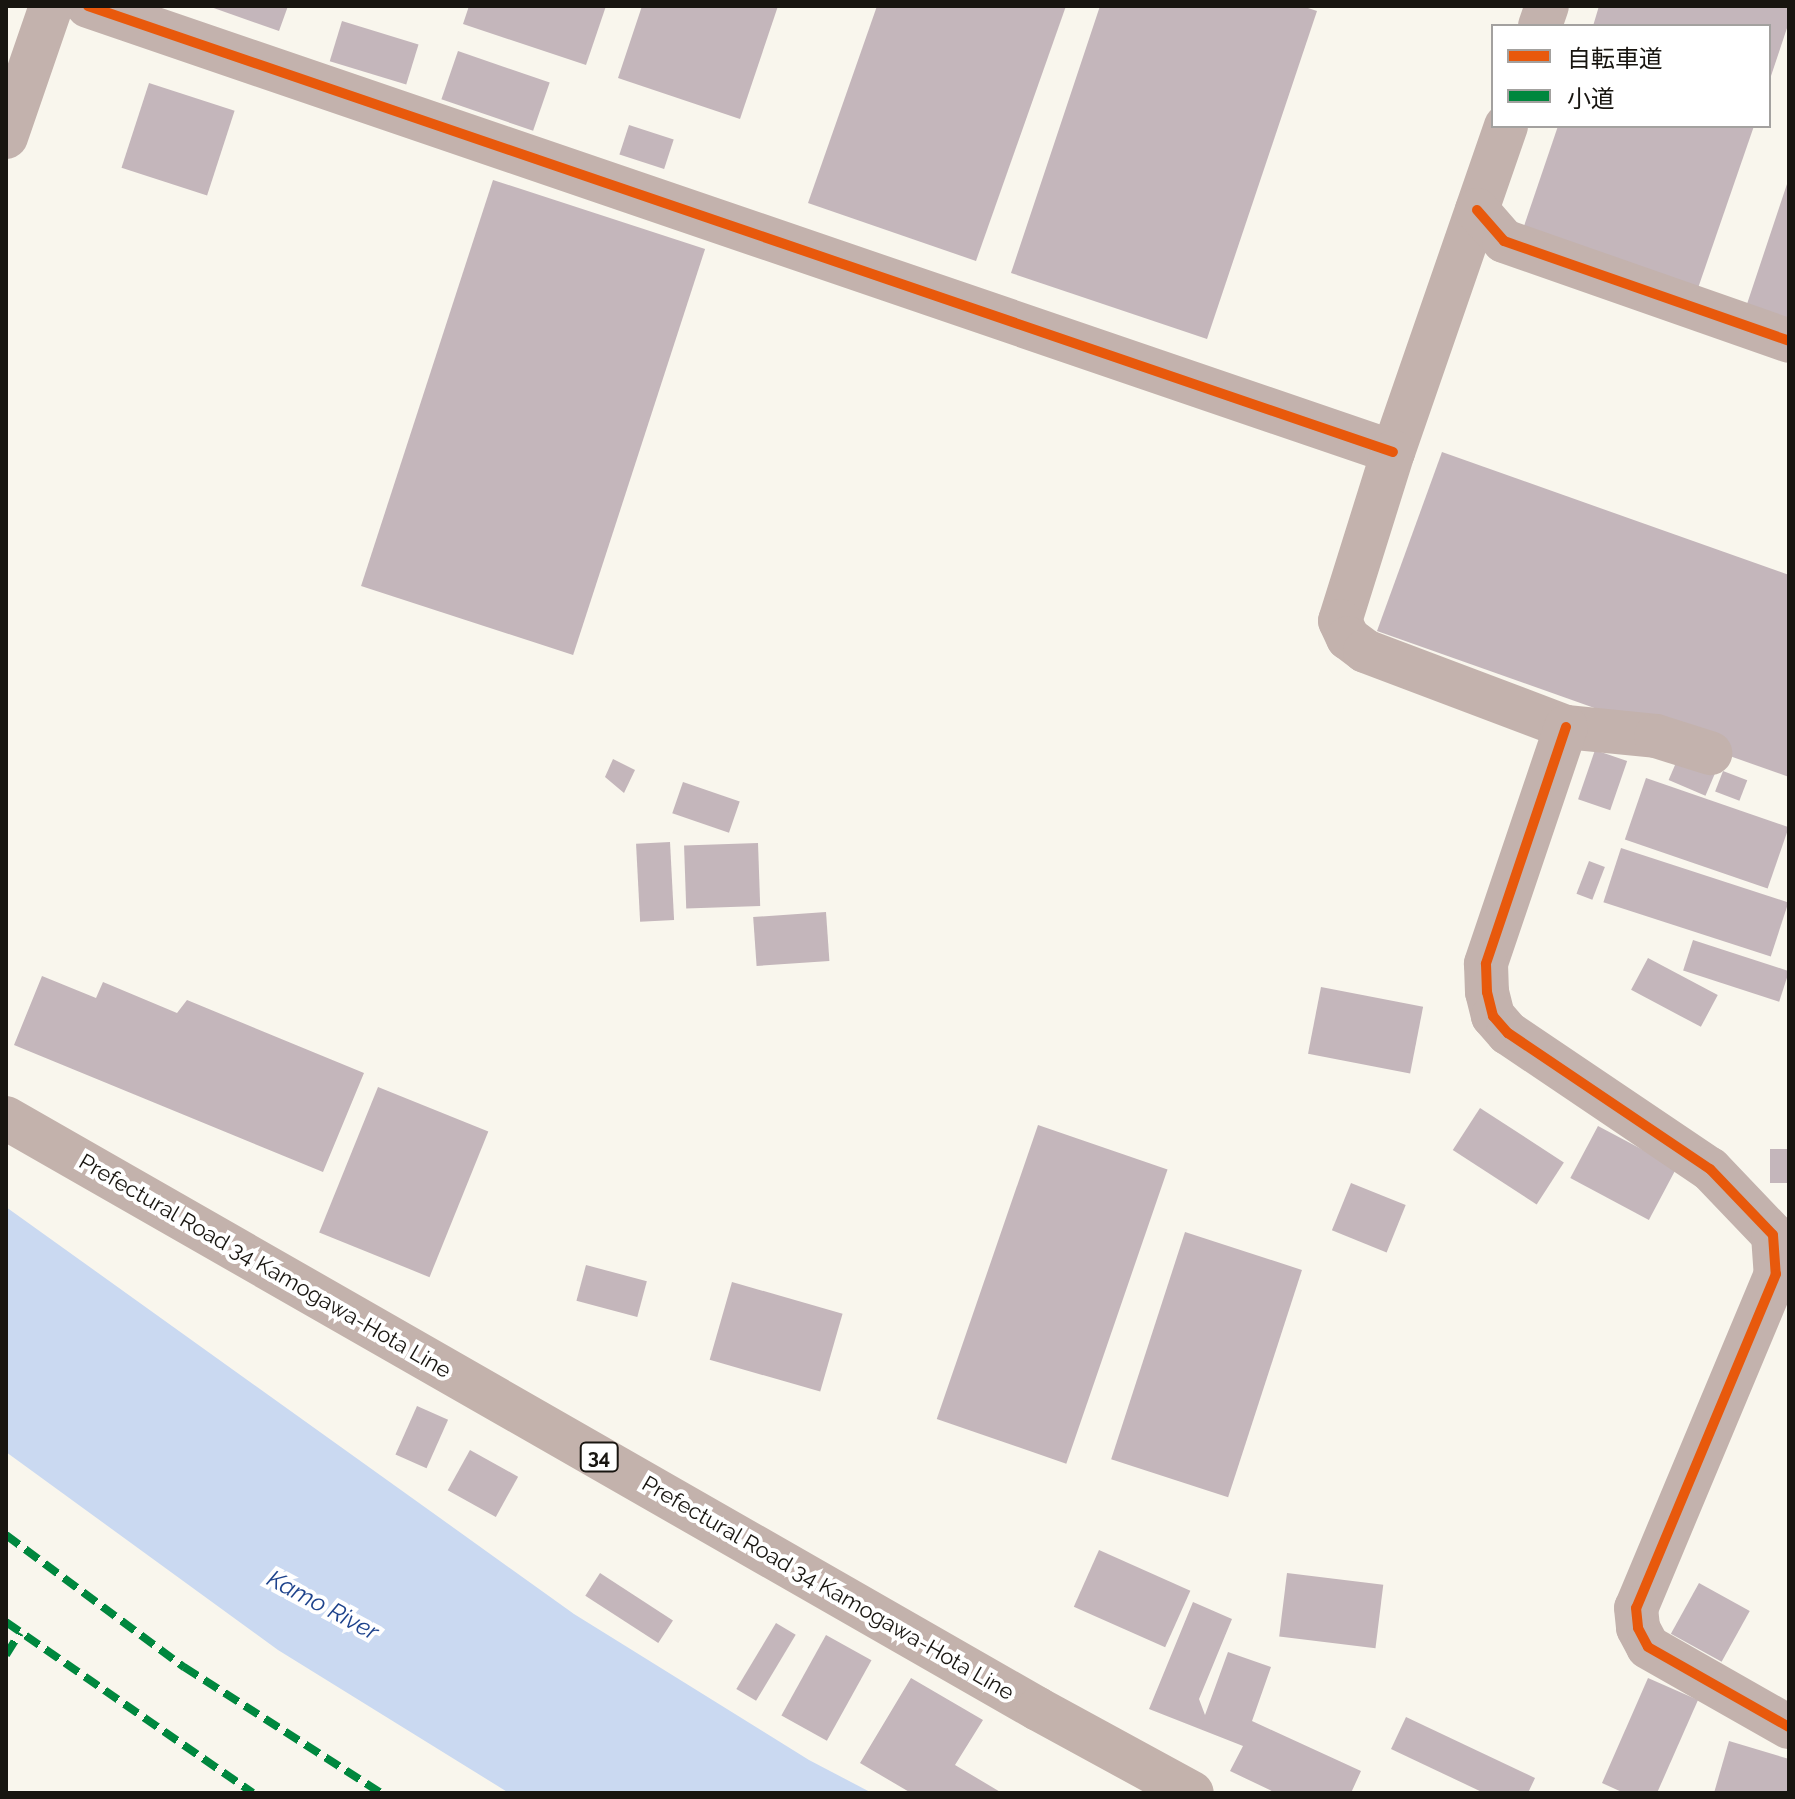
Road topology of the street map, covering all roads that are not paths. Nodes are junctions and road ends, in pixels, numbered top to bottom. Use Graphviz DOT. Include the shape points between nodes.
graph roads {
  1 [pos="51,6"];
  2 [pos="88,6"];
  3 [pos="1505,128"];
  4 [pos="6,137"];
  5 [pos="1477,210"];
  6 [pos="1789,341"];
  7 [pos="1393,452"];
  8 [pos="1566,727"];
  9 [pos="1710,753"];
  10 [pos="6,1118"];
  11 [pos="1789,1727"];
  12 [pos="1192,1793"];
  1 -- 4 [label="street"];
  2 -- 7 [label="street"];
  3 -- 5 [label="street"];
  5 -- 6 [label="street" via="1504,241"];
  5 -- 7 [label="street"];
  7 -- 8 [label="street" via="1340,621 1348,638 1365,651"];
  8 -- 9 [label="street" via="1656,736"];
  8 -- 11 [label="street" via="1486,964 1487,992 1493,1016 1508,1033 1710,1169 1773,1235 1776,1274 1636,1608 1648,1647"];
  10 -- 12 [label="main road, Prefectural Road 34 Kamogawa-Hota Line / 34"];
}
